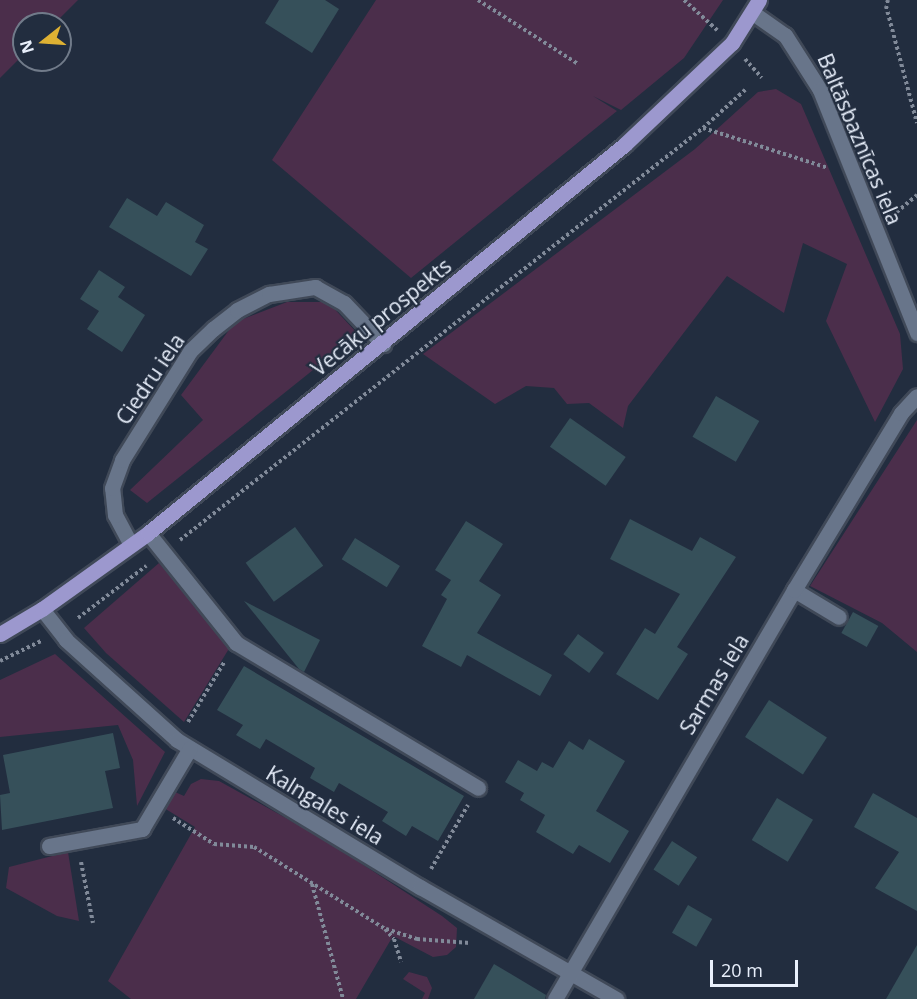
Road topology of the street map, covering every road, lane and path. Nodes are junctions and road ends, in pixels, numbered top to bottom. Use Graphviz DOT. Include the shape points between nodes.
graph roads {
  1 [pos="478,0"];
  2 [pos="888,0"];
  3 [pos="756,6"];
  4 [pos="578,64"];
  5 [pos="745,90"];
  6 [pos="917,123"];
  7 [pos="703,128"];
  8 [pos="837,171"];
  9 [pos="917,195"];
  10 [pos="876,230"];
  11 [pos="917,333"];
  12 [pos="383,344"];
  13 [pos="917,396"];
  14 [pos="148,532"];
  15 [pos="130,543"];
  16 [pos="163,553"];
  17 [pos="794,590"];
  18 [pos="42,609"];
  19 [pos="839,617"];
  20 [pos="60,633"];
  21 [pos="0,634"];
  22 [pos="236,643"];
  23 [pos="0,661"];
  24 [pos="184,744"];
  25 [pos="478,789"];
  26 [pos="155,807"];
  27 [pos="77,842"];
  28 [pos="50,846"];
  29 [pos="311,883"];
  30 [pos="420,887"];
  31 [pos="93,923"];
  32 [pos="385,929"];
  33 [pos="472,943"];
  34 [pos="401,962"];
  35 [pos="571,972"];
  36 [pos="343,999"];
  37 [pos="555,999"];
  38 [pos="616,999"];
  1 -- 4 [label="path"];
  2 -- 6 [label="path" via="886,6"];
  3 -- 10 [label="street, Baltāsbaznīcas iela" via="785,35 810,70"];
  3 -- 12 [label="main road, Vecāķu prospekts" via="732,43 624,145"];
  5 -- 7 [label="path"];
  7 -- 8 [label="path"];
  7 -- 16 [label="path"];
  9 -- 10 [label="path"];
  10 -- 11 [label="street, Baltāsbaznīcas iela"];
  12 -- 14 [label="main road, Vecāķu prospekts"];
  12 -- 15 [label="street, Ciedru iela" via="344,303 315,287 269,294 221,322 190,351 122,460 112,488 115,515"];
  13 -- 17 [label="street, Sarmas iela" via="901,412"];
  14 -- 15 [label="main road, Vecāķu prospekts"];
  14 -- 16 [label="street"];
  15 -- 18 [label="main road, Vecāķu prospekts"];
  16 -- 20 [label="path"];
  16 -- 22 [label="street"];
  17 -- 19 [label="street"];
  17 -- 35 [label="street, Sarmas iela"];
  18 -- 20 [label="street, Kalngales iela"];
  18 -- 21 [label="main road, Vecāķu prospekts"];
  20 -- 23 [label="path"];
  20 -- 24 [label="street, Kalngales iela"];
  22 -- 24 [label="path"];
  22 -- 25 [label="street"];
  24 -- 26 [label="street"];
  24 -- 30 [label="street, Kalngales iela"];
  25 -- 30 [label="path"];
  26 -- 27 [label="street" via="142,829"];
  26 -- 29 [label="path" via="214,844 254,847"];
  27 -- 28 [label="street"];
  27 -- 31 [label="path"];
  29 -- 32 [label="path"];
  29 -- 36 [label="path"];
  30 -- 35 [label="street, Kalngales iela"];
  32 -- 33 [label="path" via="417,939"];
  32 -- 34 [label="path" via="394,939"];
  35 -- 37 [label="street, Sarmas iela"];
  35 -- 38 [label="street, Kalngales iela"];
}
